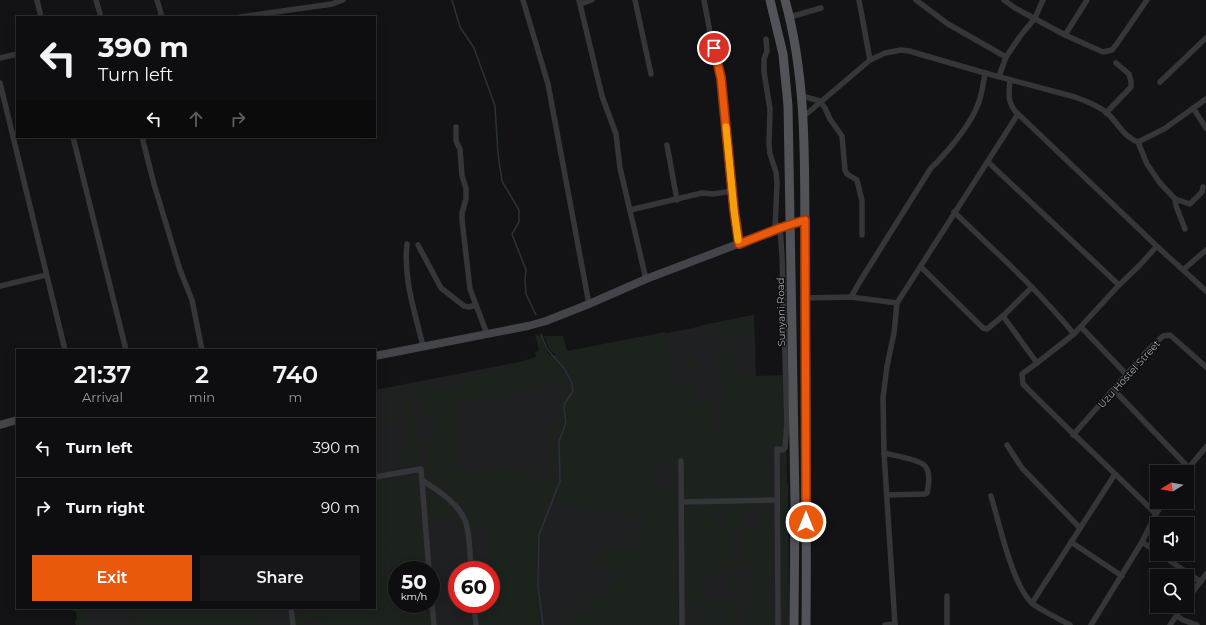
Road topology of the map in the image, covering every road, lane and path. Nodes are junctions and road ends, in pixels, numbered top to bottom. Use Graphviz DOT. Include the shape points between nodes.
graph roads {
  1 [pos="37,0"];
  2 [pos="96,0"];
  3 [pos="157,0"];
  4 [pos="343,0"];
  5 [pos="523,0"];
  6 [pos="592,0"];
  7 [pos="635,0"];
  8 [pos="704,0"];
  9 [pos="770,0"];
  10 [pos="786,0"];
  11 [pos="859,0"];
  12 [pos="916,0"];
  13 [pos="1004,0"];
  14 [pos="1043,0"];
  15 [pos="1087,0"];
  16 [pos="1147,0"];
  17 [pos="580,2"];
  18 [pos="820,8"];
  19 [pos="41,16"];
  20 [pos="101,16"];
  21 [pos="162,16"];
  22 [pos="247,16"];
  23 [pos="790,16"];
  24 [pos="1034,18"];
  25 [pos="1065,35"];
  26 [pos="766,38"];
  27 [pos="1206,38"];
  28 [pos="16,54"];
  29 [pos="0,58"];
  30 [pos="1006,58"];
  31 [pos="870,60"];
  32 [pos="1116,63"];
  33 [pos="652,74"];
  34 [pos="985,74"];
  35 [pos="999,76"];
  36 [pos="1010,80"];
  37 [pos="1160,82"];
  38 [pos="0,83"];
  39 [pos="802,96"];
  40 [pos="1206,99"];
  41 [pos="820,102"];
  42 [pos="1193,108"];
  43 [pos="1106,113"];
  44 [pos="1018,114"];
  45 [pos="803,117"];
  46 [pos="456,128"];
  47 [pos="1206,128"];
  48 [pos="74,138"];
  49 [pos="142,138"];
  50 [pos="1138,142"];
  51 [pos="667,145"];
  52 [pos="988,162"];
  53 [pos="1202,187"];
  54 [pos="732,191"];
  55 [pos="1175,199"];
  56 [pos="677,200"];
  57 [pos="630,210"];
  58 [pos="954,212"];
  59 [pos="805,220"];
  60 [pos="790,225"];
  61 [pos="778,229"];
  62 [pos="1185,229"];
  63 [pos="862,235"];
  64 [pos="407,244"];
  65 [pos="739,244"];
  66 [pos="418,245"];
  67 [pos="1156,247"];
  68 [pos="1206,250"];
  69 [pos="921,267"];
  70 [pos="1183,270"];
  71 [pos="46,275"];
  72 [pos="646,279"];
  73 [pos="1119,285"];
  74 [pos="0,286"];
  75 [pos="1032,287"];
  76 [pos="1206,291"];
  77 [pos="851,297"];
  78 [pos="805,298"];
  79 [pos="897,303"];
  80 [pos="589,304"];
  81 [pos="476,305"];
  82 [pos="1003,316"];
  83 [pos="1081,327"];
  84 [pos="487,334"];
  85 [pos="1074,334"];
  86 [pos="423,346"];
  87 [pos="65,349"];
  88 [pos="126,349"];
  89 [pos="202,349"];
  90 [pos="376,356"];
  91 [pos="1037,363"];
  92 [pos="1206,367"];
  93 [pos="1126,374"];
  94 [pos="1114,390"];
  95 [pos="16,420"];
  96 [pos="0,425"];
  97 [pos="1073,435"];
  98 [pos="1007,445"];
  99 [pos="1206,447"];
  100 [pos="884,453"];
  101 [pos="680,461"];
  102 [pos="1182,465"];
  103 [pos="1190,465"];
  104 [pos="1115,474"];
  105 [pos="376,476"];
  106 [pos="422,480"];
  107 [pos="887,495"];
  108 [pos="992,496"];
  109 [pos="776,500"];
  110 [pos="681,502"];
  111 [pos="1159,509"];
  112 [pos="1156,514"];
  113 [pos="1080,528"];
  114 [pos="1071,542"];
  115 [pos="1142,542"];
  116 [pos="1150,547"];
  117 [pos="428,561"];
  118 [pos="470,561"];
  119 [pos="1170,561"];
  120 [pos="1206,574"];
  121 [pos="1122,576"];
  122 [pos="1201,582"];
  123 [pos="1194,591"];
  124 [pos="947,596"];
  125 [pos="1032,603"];
  126 [pos="291,609"];
  127 [pos="433,613"];
  128 [pos="475,613"];
  129 [pos="1179,613"];
  130 [pos="1177,616"];
  131 [pos="895,624"];
  132 [pos="293,625"];
  133 [pos="434,625"];
  134 [pos="476,625"];
  135 [pos="682,625"];
  136 [pos="778,625"];
  137 [pos="794,625"];
  138 [pos="806,625"];
  139 [pos="885,625"];
  140 [pos="947,625"];
  141 [pos="1070,625"];
  142 [pos="1091,625"];
  143 [pos="1170,625"];
  144 [pos="1197,625"];
  1 -- 19 [label="street"];
  2 -- 20 [label="street"];
  3 -- 21 [label="street"];
  4 -- 22 [label="street" via="332,4"];
  5 -- 80 [label="street" via="548,84"];
  6 -- 17 [label="street"];
  7 -- 33 [label="street"];
  8 -- 54 [label="street" via="721,78"];
  9 -- 60 [label="main road, Sunyani Road" via="783,54 788,106"];
  10 -- 23 [label="main road"];
  11 -- 31 [label="street"];
  12 -- 30 [label="street" via="948,24"];
  13 -- 24 [label="street"];
  14 -- 24 [label="street"];
  15 -- 25 [label="street"];
  16 -- 25 [label="street" via="1112,50 1103,52"];
  17 -- 57 [label="street" via="602,96 616,134 620,168"];
  18 -- 23 [label="street"];
  23 -- 39 [label="main road"];
  24 -- 25 [label="street"];
  24 -- 30 [label="street"];
  26 -- 61 [label="street" via="764,72 770,109 770,154 776,172"];
  27 -- 37 [label="street"];
  28 -- 29 [label="street"];
  30 -- 35 [label="street"];
  31 -- 34 [label="street" via="885,53 901,50"];
  31 -- 41 [label="street"];
  32 -- 43 [label="street" via="1129,74 1131,87"];
  34 -- 35 [label="street"];
  34 -- 77 [label="street" via="978,106 970,120 932,168"];
  35 -- 36 [label="street"];
  36 -- 43 [label="street" via="1075,96"];
  36 -- 44 [label="street" via="1008,94 1011,105"];
  38 -- 71 [label="street"];
  39 -- 41 [label="street"];
  39 -- 45 [label="main road"];
  40 -- 42 [label="street"];
  41 -- 45 [label="street"];
  41 -- 63 [label="street" via="842,136 847,174 858,184 862,201"];
  42 -- 47 [label="street"];
  42 -- 50 [label="street" via="1164,129"];
  43 -- 50 [label="street" via="1127,136"];
  44 -- 52 [label="street"];
  44 -- 67 [label="street"];
  45 -- 59 [label="main road"];
  46 -- 81 [label="street" via="456,141 460,149 462,176 466,188 462,220 465,250 470,289"];
  48 -- 88 [label="street"];
  49 -- 89 [label="street" via="180,270 192,300"];
  50 -- 55 [label="street" via="1147,164"];
  51 -- 56 [label="street"];
  52 -- 58 [label="street"];
  52 -- 73 [label="street"];
  53 -- 55 [label="street" via="1202,192 1190,204"];
  54 -- 56 [label="street" via="702,193"];
  54 -- 65 [label="street"];
  55 -- 62 [label="street"];
  56 -- 57 [label="street"];
  57 -- 72 [label="street"];
  58 -- 69 [label="street"];
  58 -- 75 [label="street"];
  59 -- 60 [label="street"];
  59 -- 78 [label="main road"];
  60 -- 61 [label="street"];
  60 -- 137 [label="main road, Sunyani Road" via="795,501"];
  61 -- 65 [label="street"];
  61 -- 109 [label="street" via="787,423 785,448 776,449"];
  64 -- 86 [label="street" via="408,278"];
  65 -- 72 [label="street"];
  66 -- 81 [label="street" via="441,288 467,307"];
  67 -- 70 [label="street"];
  67 -- 73 [label="street"];
  68 -- 70 [label="street"];
  69 -- 79 [label="street"];
  69 -- 82 [label="street" via="983,328 991,328"];
  70 -- 76 [label="street"];
  71 -- 74 [label="street"];
  71 -- 87 [label="street"];
  72 -- 80 [label="street"];
  73 -- 83 [label="street"];
  75 -- 82 [label="street"];
  75 -- 85 [label="street"];
  77 -- 78 [label="street"];
  77 -- 79 [label="street"];
  78 -- 138 [label="main road"];
  79 -- 100 [label="street" via="883,398"];
  80 -- 84 [label="street" via="546,321"];
  81 -- 84 [label="street"];
  82 -- 91 [label="street"];
  83 -- 85 [label="street"];
  83 -- 93 [label="street"];
  84 -- 86 [label="street"];
  85 -- 91 [label="street"];
  86 -- 90 [label="street"];
  91 -- 97 [label="street" via="1022,374 1022,384"];
  92 -- 93 [label="street, Uzu Hostel Street" via="1170,335 1166,335"];
  93 -- 94 [label="street, Uzu Hostel Street"];
  94 -- 97 [label="street, Uzu Hostel Street"];
  94 -- 102 [label="street"];
  95 -- 96 [label="street"];
  97 -- 104 [label="street"];
  98 -- 113 [label="street" via="1022,468"];
  99 -- 103 [label="street"];
  100 -- 107 [label="street"];
  100 -- 107 [label="street" via="924,465 929,480 928,493"];
  101 -- 110 [label="street"];
  104 -- 112 [label="street"];
  104 -- 113 [label="street"];
  105 -- 106 [label="street" via="421,469"];
  106 -- 117 [label="street"];
  106 -- 118 [label="street" via="444,495 461,512 466,522"];
  107 -- 131 [label="street"];
  108 -- 125 [label="street" via="1012,569 1022,592"];
  109 -- 110 [label="street"];
  109 -- 136 [label="street"];
  110 -- 135 [label="street"];
  111 -- 112 [label="street"];
  112 -- 115 [label="street"];
  113 -- 114 [label="street"];
  114 -- 121 [label="street"];
  114 -- 125 [label="street"];
  115 -- 116 [label="street"];
  115 -- 121 [label="street"];
  119 -- 122 [label="street"];
  120 -- 122 [label="street"];
  121 -- 142 [label="street"];
  122 -- 123 [label="street"];
  124 -- 140 [label="street"];
  125 -- 141 [label="street"];
  126 -- 132 [label="street"];
  127 -- 133 [label="street"];
  128 -- 134 [label="street"];
  129 -- 130 [label="street"];
  130 -- 143 [label="street"];
  130 -- 144 [label="street"];
  131 -- 139 [label="street"];
}
